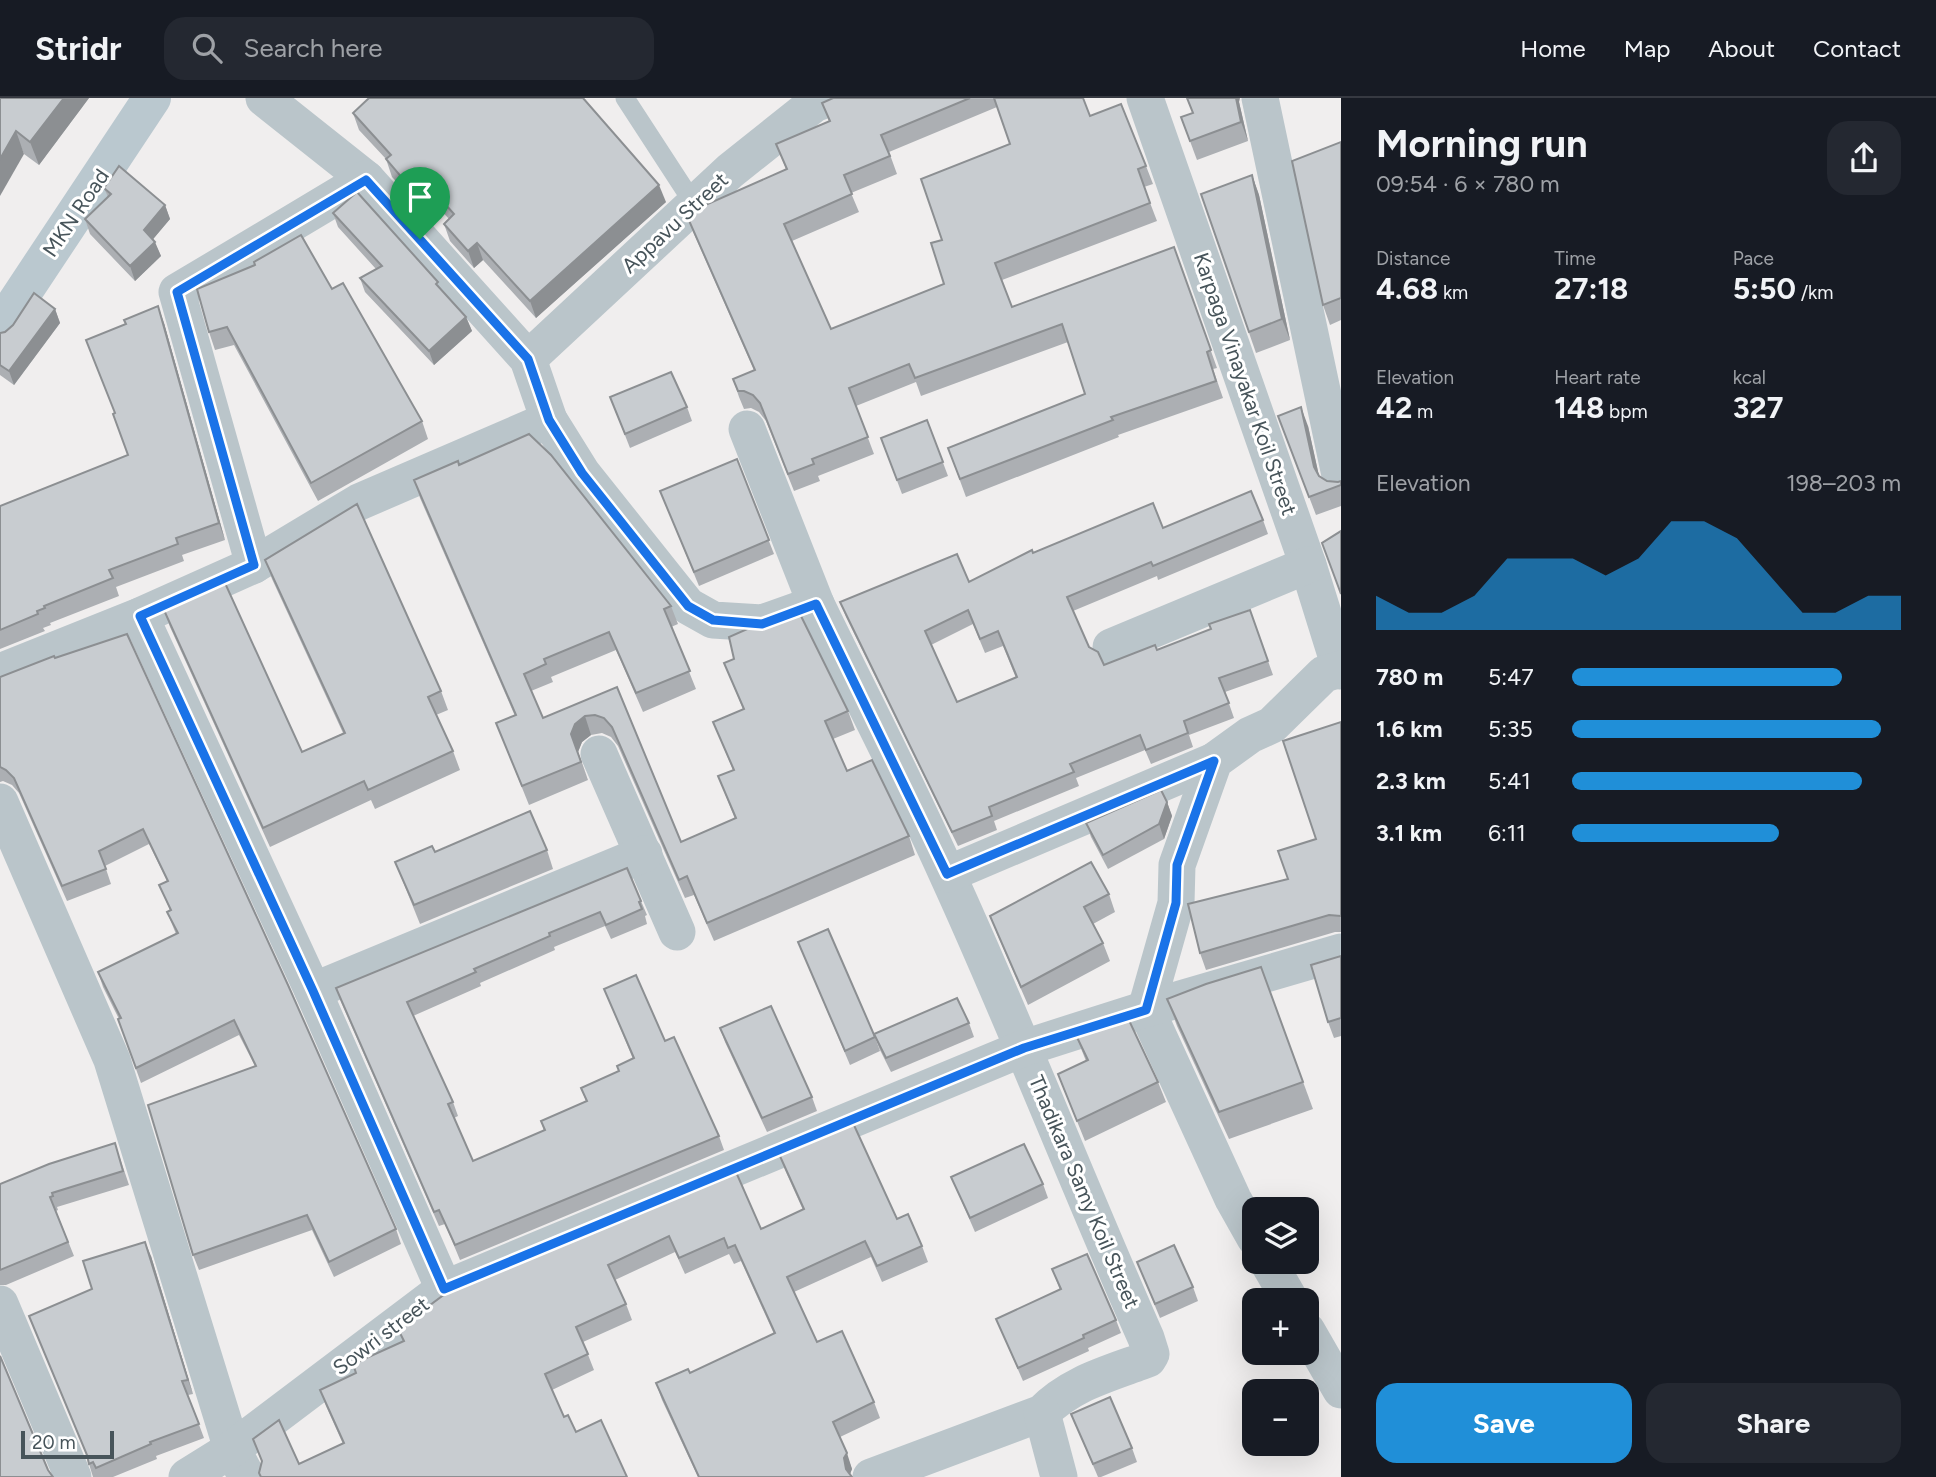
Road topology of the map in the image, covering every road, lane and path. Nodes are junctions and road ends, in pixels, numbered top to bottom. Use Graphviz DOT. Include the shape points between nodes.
graph roads {
  1 [pos="152,98"];
  2 [pos="264,98"];
  3 [pos="625,98"];
  4 [pos="830,98"];
  5 [pos="1145,98"];
  6 [pos="1260,98"];
  7 [pos="366,180"];
  8 [pos="694,204"];
  9 [pos="0,327"];
  10 [pos="528,359"];
  11 [pos="549,420"];
  12 [pos="747,429"];
  13 [pos="1341,480"];
  14 [pos="254,565"];
  15 [pos="1308,565"];
  16 [pos="816,604"];
  17 [pos="140,616"];
  18 [pos="1111,647"];
  19 [pos="1341,670"];
  20 [pos="0,672"];
  21 [pos="599,754"];
  22 [pos="1214,761"];
  23 [pos="0,802"];
  24 [pos="644,854"];
  25 [pos="947,874"];
  26 [pos="677,932"];
  27 [pos="1341,953"];
  28 [pos="313,991"];
  29 [pos="1146,1010"];
  30 [pos="1024,1048"];
  31 [pos="1242,1215"];
  32 [pos="444,1289"];
  33 [pos="0,1304"];
  34 [pos="1319,1352"];
  35 [pos="1341,1390"];
  36 [pos="1042,1413"];
  37 [pos="239,1463"];
  38 [pos="73,1477"];
  39 [pos="187,1477"];
  40 [pos="871,1477"];
  41 [pos="1059,1477"];
  1 -- 9 [label="street, MKN Road"];
  2 -- 7 [label="street"];
  3 -- 8 [label="lane"];
  4 -- 8 [label="street, Appavu Street" via="814,104"];
  5 -- 15 [label="street, Karpaga Vinayakar Koil Street"];
  6 -- 13 [label="street"];
  7 -- 10 [label="street"];
  7 -- 14 [label="street" via="177,292"];
  8 -- 10 [label="street, Appavu Street"];
  10 -- 11 [label="street"];
  11 -- 14 [label="street" via="359,502"];
  11 -- 16 [label="street" via="582,473 688,606 713,620 762,624"];
  12 -- 16 [label="street, Thadikara Samy Koil Street"];
  14 -- 17 [label="street"];
  15 -- 18 [label="street"];
  15 -- 19 [label="street, Karpaga Vinayakar Koil Street"];
  16 -- 25 [label="street, Thadikara Samy Koil Street"];
  17 -- 20 [label="street"];
  17 -- 28 [label="street"];
  19 -- 22 [label="street" via="1324,674 1272,725"];
  21 -- 24 [label="street"];
  22 -- 25 [label="street"];
  22 -- 29 [label="street" via="1177,865 1176,903"];
  23 -- 37 [label="street" via="112,1060"];
  24 -- 26 [label="street"];
  24 -- 28 [label="street"];
  25 -- 30 [label="street, Thadikara Samy Koil Street"];
  27 -- 29 [label="street, Sowri street"];
  28 -- 32 [label="street"];
  29 -- 30 [label="street, Sowri street"];
  29 -- 31 [label="street"];
  30 -- 32 [label="street, Sowri street"];
  30 -- 36 [label="street, Thadikara Samy Koil Street" via="1151,1354 1148,1359 1084,1381"];
  32 -- 37 [label="street, Sowri street"];
  33 -- 38 [label="street"];
  34 -- 35 [label="street"];
  36 -- 40 [label="street, Thadikara Samy Koil Street"];
  36 -- 41 [label="street"];
  37 -- 39 [label="street, Sowri street"];
}
